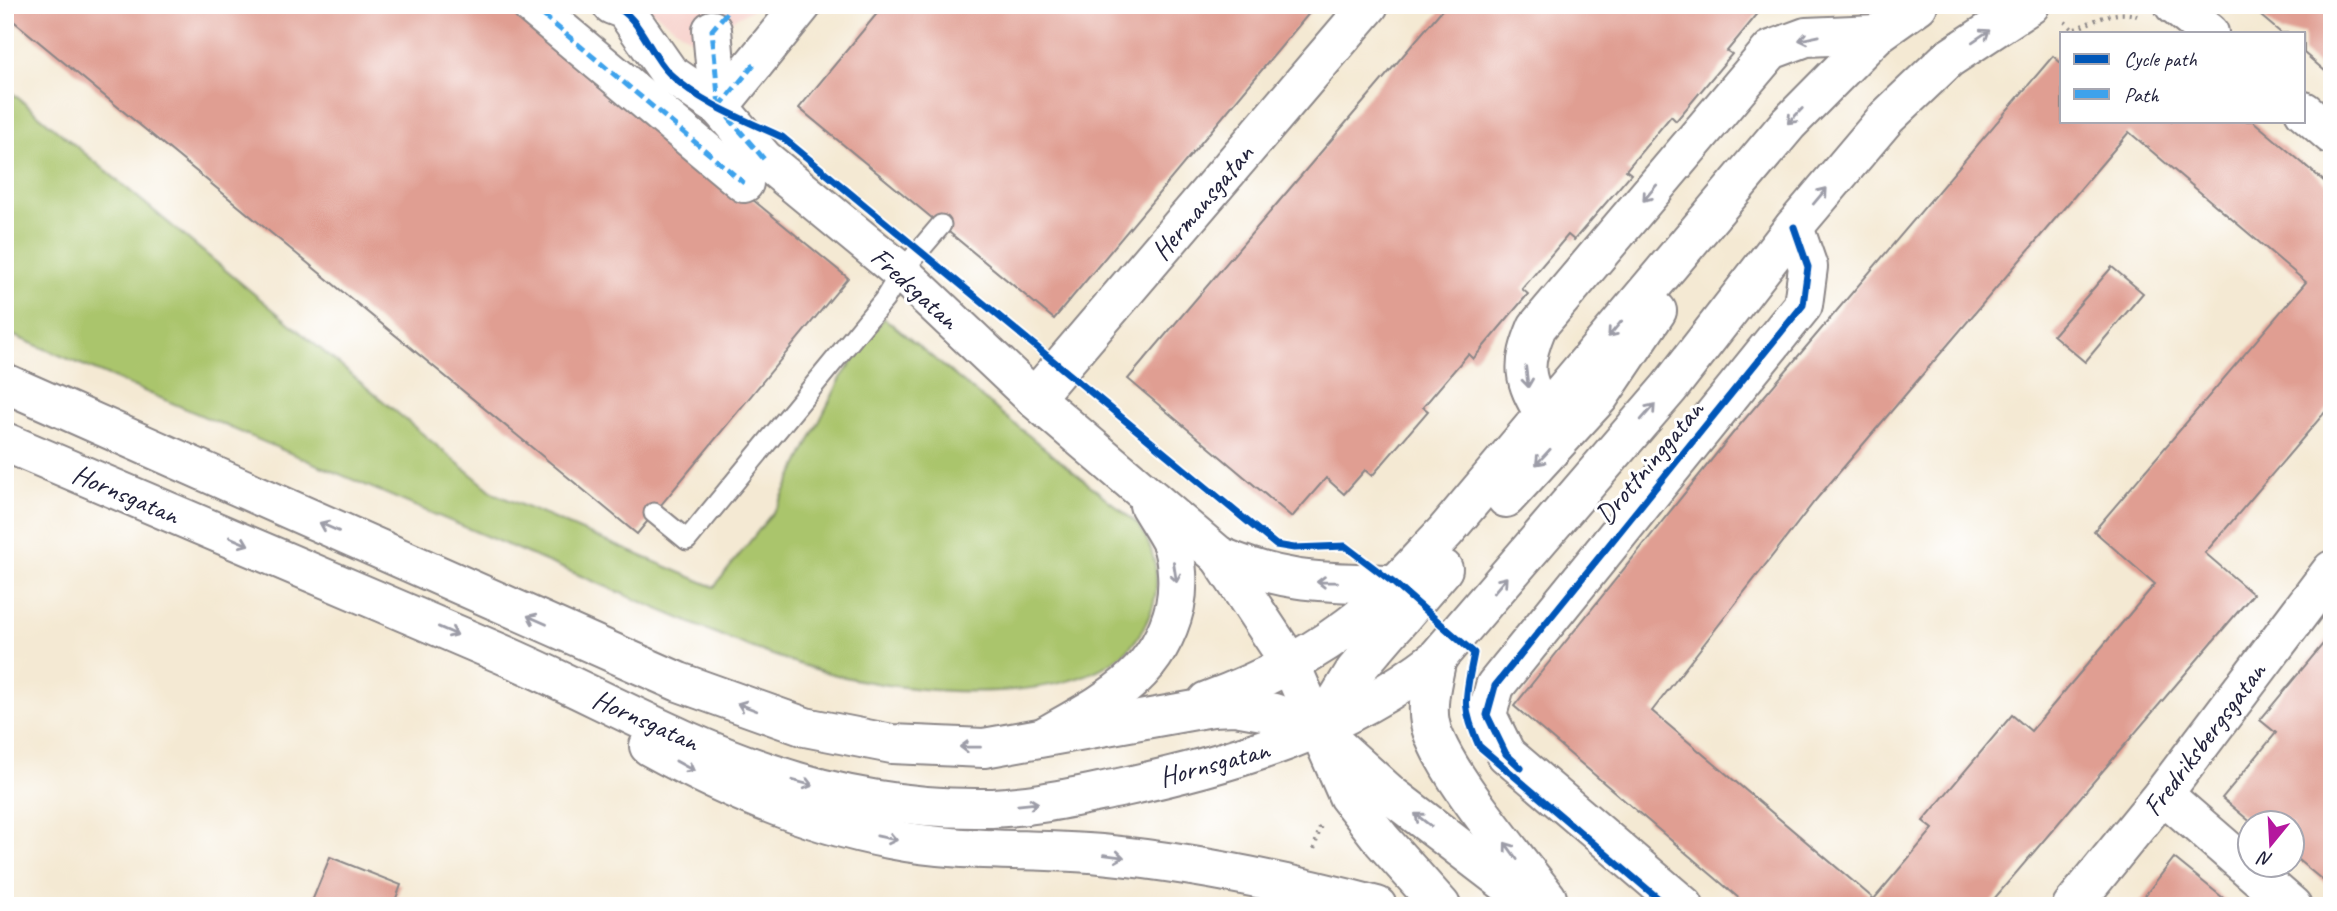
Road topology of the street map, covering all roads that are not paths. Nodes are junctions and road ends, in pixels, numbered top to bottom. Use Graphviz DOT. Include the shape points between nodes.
graph roads {
  1 [pos="531,5"];
  2 [pos="802,5"];
  3 [pos="1369,5"];
  4 [pos="1918,5"];
  5 [pos="620,7"];
  6 [pos="2043,9"];
  7 [pos="2158,12"];
  8 [pos="712,30"];
  9 [pos="2207,32"];
  10 [pos="1877,34"];
  11 [pos="719,107"];
  12 [pos="2306,113"];
  13 [pos="2332,135"];
  14 [pos="782,138"];
  15 [pos="744,183"];
  16 [pos="1707,221"];
  17 [pos="941,225"];
  18 [pos="1794,227"];
  19 [pos="901,272"];
  20 [pos="5,383"];
  21 [pos="1034,398"];
  22 [pos="1544,414"];
  23 [pos="5,442"];
  24 [pos="1139,488"];
  25 [pos="654,513"];
  26 [pos="1219,556"];
  27 [pos="2332,570"];
  28 [pos="1395,584"];
  29 [pos="502,654"];
  30 [pos="1437,658"];
  31 [pos="1290,663"];
  32 [pos="1355,671"];
  33 [pos="1274,713"];
  34 [pos="1168,716"];
  35 [pos="1319,730"];
  36 [pos="1037,740"];
  37 [pos="1231,761"];
  38 [pos="2164,794"];
  39 [pos="1377,906"];
  40 [pos="1441,906"];
  41 [pos="1536,906"];
  42 [pos="1552,906"];
  43 [pos="1684,906"];
  44 [pos="2072,906"];
  45 [pos="2292,906"];
  1 -- 15 [label="main road"];
  2 -- 11 [label="main road"];
  3 -- 21 [label="main road, Hermansgatan"];
  4 -- 10 [label="main road"];
  5 -- 11 [label="main road, Fredsgatan" via="669,73"];
  18 -- 6 [label="main road, Drottninggatan, one-way" via="1888,117 1948,59"];
  7 -- 9 [label="main road"];
  8 -- 11 [label="main road"];
  10 -- 16 [label="main road, one-way" via="1787,124"];
  10 -- 22 [label="main road, one-way" via="1806,37 1771,50 1537,327 1526,354 1527,385"];
  11 -- 14 [label="main road"];
  11 -- 19 [label="main road, Fredsgatan" via="764,159"];
  12 -- 13 [label="main road"];
  16 -- 22 [label="main road, one-way"];
  16 -- 32 [label="main road, one-way" via="1643,335 1599,397"];
  17 -- 19 [label="lane"];
  30 -- 18 [label="main road, Drottninggatan, one-way" via="1669,388"];
  18 -- 43 [label="main road, Drottninggatan" via="1808,267 1803,305 1495,686 1487,715 1506,754"];
  19 -- 21 [label="main road, Fredsgatan"];
  19 -- 25 [label="lane" via="884,300 687,540"];
  36 -- 20 [label="main road, Hornsgatan, one-way" via="984,748 892,744 761,712 590,643"];
  21 -- 24 [label="main road, Fredsgatan"];
  22 -- 28 [label="main road"];
  23 -- 29 [label="main road, Hornsgatan, one-way"];
  24 -- 26 [label="main road, Fredsgatan"];
  24 -- 36 [label="main road, one-way" via="1171,543 1178,590 1169,632 1148,666 1109,700"];
  28 -- 26 [label="main road, one-way" via="1300,582"];
  26 -- 31 [label="main road"];
  27 -- 38 [label="main road, Fredriksbergsgatan"];
  28 -- 31 [label="main road" via="1349,626"];
  29 -- 37 [label="main road, Hornsgatan, one-way" via="769,773 834,791 921,806 984,808 1057,801"];
  29 -- 39 [label="main road, one-way" via="559,693 698,773 760,801 821,821 891,840 1101,854 1189,866"];
  30 -- 32 [label="main road" via="1386,672"];
  30 -- 35 [label="main road, Hornsgatan" via="1398,688"];
  42 -- 30 [label="main road, one-way" via="1435,742 1429,719"];
  31 -- 32 [label="main road"];
  31 -- 33 [label="main road"];
  31 -- 34 [label="main road" via="1248,686"];
  31 -- 35 [label="main road"];
  32 -- 35 [label="main road"];
  33 -- 34 [label="main road, Hornsgatan" via="1236,706"];
  33 -- 35 [label="main road, Hornsgatan"];
  33 -- 37 [label="main road"];
  34 -- 36 [label="main road, Hornsgatan"];
  35 -- 37 [label="main road, Hornsgatan"];
  35 -- 40 [label="main road" via="1348,796"];
  41 -- 35 [label="main road, Hornsgatan, one-way" via="1391,795"];
  38 -- 44 [label="main road, Fredriksbergsgatan"];
  38 -- 45 [label="main road"];
}
